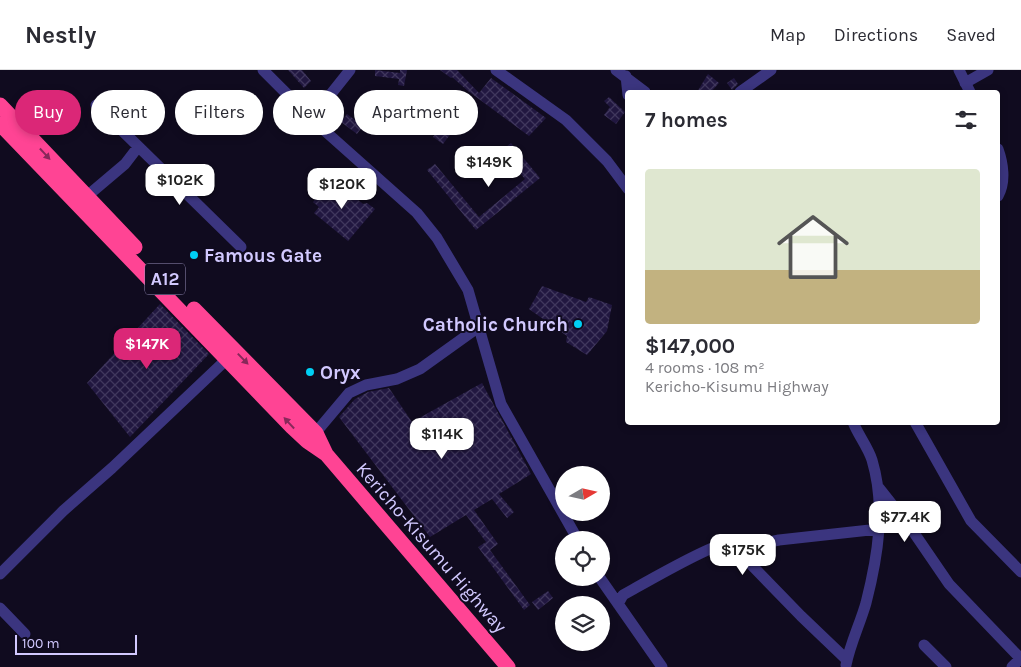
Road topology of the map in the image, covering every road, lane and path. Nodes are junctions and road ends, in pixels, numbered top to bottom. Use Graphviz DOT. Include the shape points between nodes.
graph roads {
  1 [pos="263,70"];
  2 [pos="350,70"];
  3 [pos="496,70"];
  4 [pos="771,70"];
  5 [pos="958,70"];
  6 [pos="988,70"];
  7 [pos="621,73"];
  8 [pos="967,88"];
  9 [pos="283,90"];
  10 [pos="334,90"];
  11 [pos="626,90"];
  12 [pos="643,90"];
  13 [pos="743,90"];
  14 [pos="0,105"];
  15 [pos="0,124"];
  16 [pos="126,135"];
  17 [pos="329,135"];
  18 [pos="138,147"];
  19 [pos="1000,158"];
  20 [pos="625,185"];
  21 [pos="1000,190"];
  22 [pos="86,197"];
  23 [pos="241,247"];
  24 [pos="480,326"];
  25 [pos="227,359"];
  26 [pos="854,425"];
  27 [pos="917,425"];
  28 [pos="311,437"];
  29 [pos="879,488"];
  30 [pos="879,529"];
  31 [pos="573,531"];
  32 [pos="736,549"];
  33 [pos="1021,572"];
  34 [pos="0,574"];
  35 [pos="606,586"];
  36 [pos="618,604"];
  37 [pos="0,608"];
  38 [pos="25,634"];
  39 [pos="924,645"];
  40 [pos="1021,658"];
  41 [pos="847,665"];
  42 [pos="508,667"];
  43 [pos="662,667"];
  44 [pos="946,667"];
  45 [pos="1012,667"];
  1 -- 9 [label="street"];
  2 -- 10 [label="street"];
  3 -- 20 [label="street" via="566,120 607,161"];
  4 -- 13 [label="street"];
  5 -- 8 [label="street"];
  6 -- 8 [label="street"];
  7 -- 11 [label="street"];
  7 -- 12 [label="street"];
  14 -- 22 [label="highway, Kericho-Kisumu Highway / A12, one-way"];
  15 -- 25 [label="highway, Kericho-Kisumu Highway / A12"];
  16 -- 18 [label="street"];
  17 -- 24 [label="street" via="417,213 437,238 464,282"];
  18 -- 22 [label="street" via="125,164"];
  18 -- 23 [label="street"];
  19 -- 21 [label="street"];
  22 -- 28 [label="highway, Kericho-Kisumu Highway / A12, one-way"];
  24 -- 28 [label="street" via="420,369 349,393"];
  24 -- 31 [label="street" via="501,404"];
  28 -- 25 [label="highway, Kericho-Kisumu Highway / A12, one-way"];
  25 -- 34 [label="street"];
  26 -- 29 [label="street" via="871,458"];
  27 -- 33 [label="street" via="971,521"];
  28 -- 42 [label="highway, Kericho-Kisumu Highway / A12"];
  29 -- 30 [label="street"];
  29 -- 40 [label="street" via="949,584"];
  30 -- 32 [label="street" via="779,540"];
  30 -- 41 [label="street" via="866,603"];
  32 -- 36 [label="street" via="722,545 688,560 627,592"];
  32 -- 41 [label="street"];
  35 -- 36 [label="street"];
  36 -- 43 [label="street"];
  37 -- 38 [label="street"];
  39 -- 44 [label="street"];
  40 -- 45 [label="street"];
}
